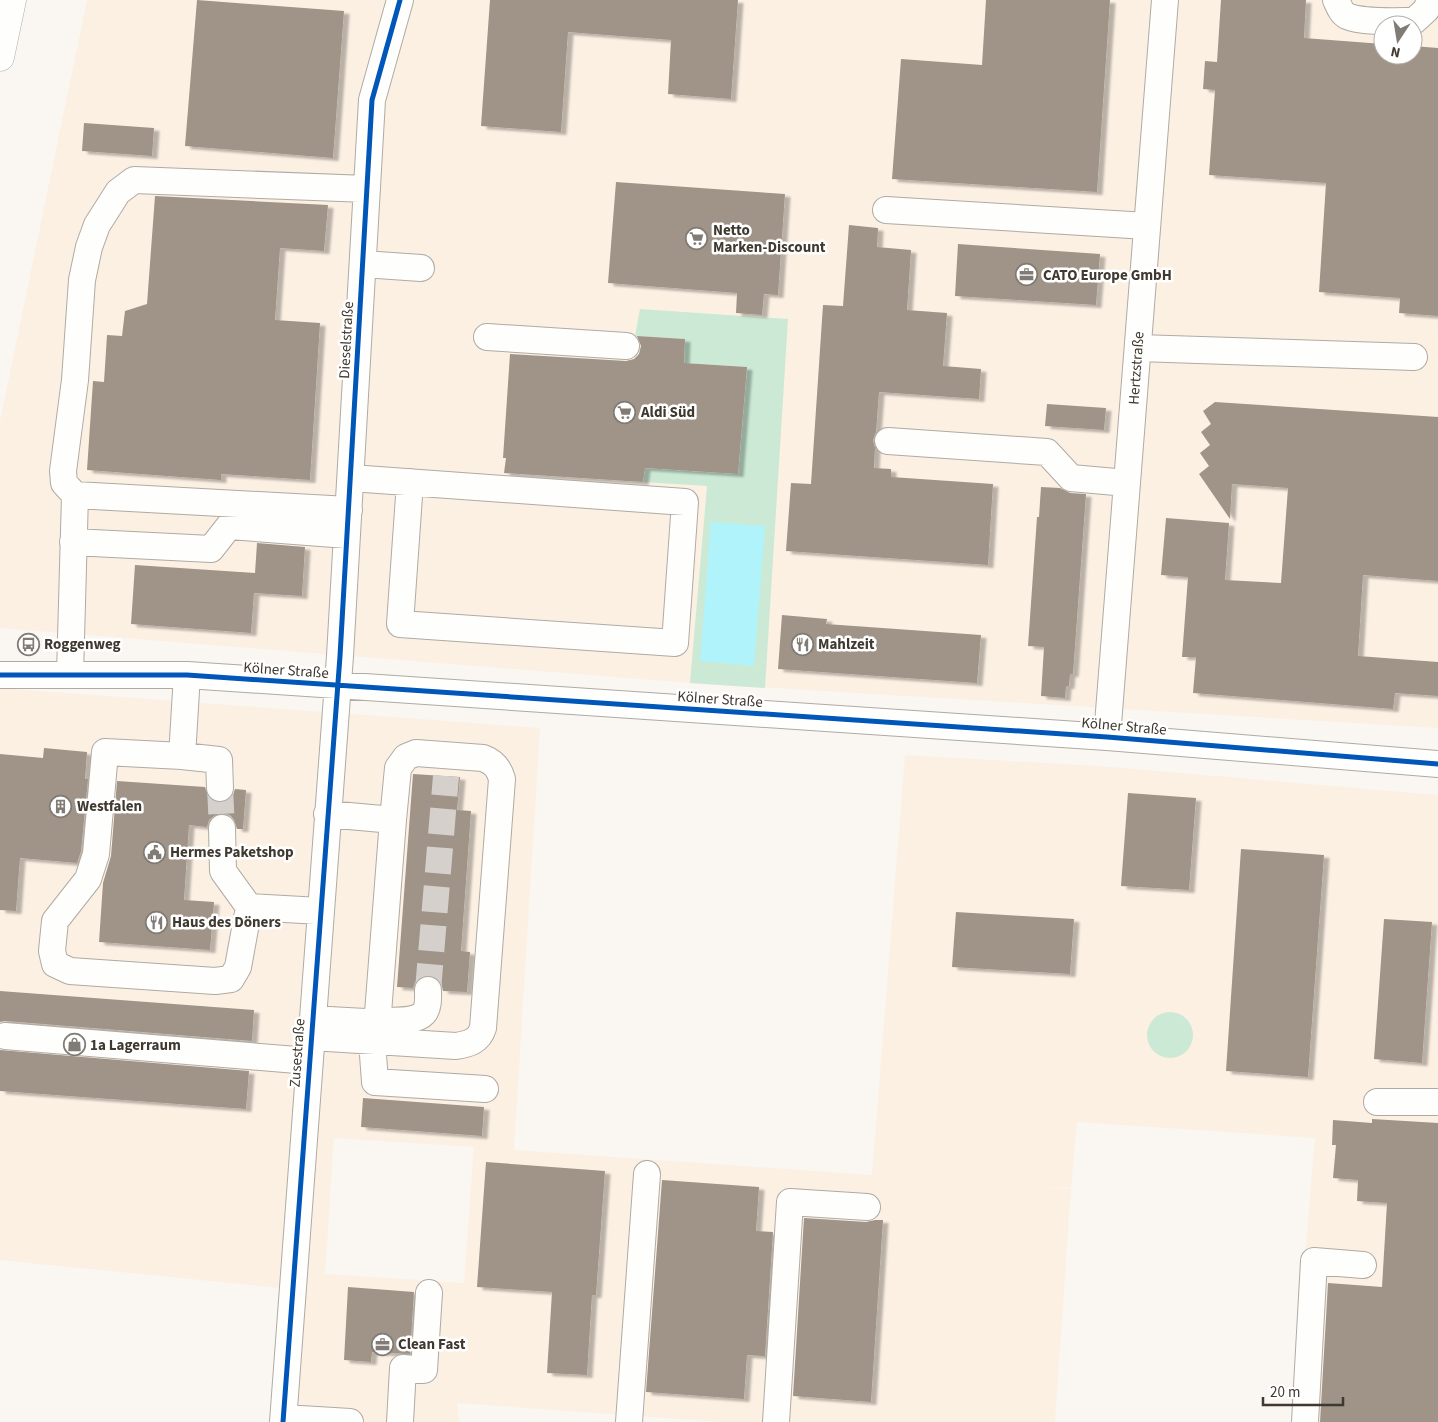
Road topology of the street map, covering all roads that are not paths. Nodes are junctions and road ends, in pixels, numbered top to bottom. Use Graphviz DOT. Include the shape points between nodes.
graph roads {
  1 [pos="12,0"];
  2 [pos="400,0"];
  3 [pos="1165,0"];
  4 [pos="1336,0"];
  5 [pos="1430,0"];
  6 [pos="0,58"];
  7 [pos="367,189"];
  8 [pos="886,210"];
  9 [pos="1147,226"];
  10 [pos="363,264"];
  11 [pos="421,268"];
  12 [pos="487,337"];
  13 [pos="626,346"];
  14 [pos="1138,348"];
  15 [pos="1414,357"];
  16 [pos="888,441"];
  17 [pos="351,478"];
  18 [pos="410,482"];
  19 [pos="1127,482"];
  20 [pos="75,495"];
  21 [pos="348,523"];
  22 [pos="73,542"];
  23 [pos="0,675"];
  24 [pos="70,675"];
  25 [pos="187,675"];
  26 [pos="337,686"];
  27 [pos="1107,737"];
  28 [pos="182,756"];
  29 [pos="1438,764"];
  30 [pos="220,788"];
  31 [pos="327,814"];
  32 [pos="393,820"];
  33 [pos="222,828"];
  34 [pos="249,907"];
  35 [pos="320,911"];
  36 [pos="428,990"];
  37 [pos="373,1030"];
  38 [pos="5,1036"];
  39 [pos="311,1039"];
  40 [pos="485,1089"];
  41 [pos="1377,1102"];
  42 [pos="1438,1102"];
  43 [pos="647,1174"];
  44 [pos="867,1207"];
  45 [pos="1362,1265"];
  46 [pos="429,1293"];
  47 [pos="283,1420"];
  48 [pos="350,1422"];
  49 [pos="400,1422"];
  50 [pos="629,1422"];
  51 [pos="776,1422"];
  52 [pos="1305,1422"];
  1 -- 6 [label="highway"];
  2 -- 7 [label="street, Dieselstraße" via="372,100"];
  3 -- 9 [label="street, Hertzstraße"];
  4 -- 5 [label="street" via="1348,16 1414,21 1426,10"];
  7 -- 10 [label="street, Dieselstraße"];
  7 -- 20 [label="street" via="134,180 118,192 97,225 82,280 75,380 63,471 64,483"];
  8 -- 9 [label="street"];
  9 -- 14 [label="street, Hertzstraße"];
  10 -- 11 [label="street"];
  10 -- 17 [label="street, Dieselstraße"];
  12 -- 13 [label="street"];
  14 -- 15 [label="street"];
  14 -- 19 [label="street, Hertzstraße"];
  16 -- 19 [label="street" via="1047,452 1071,478"];
  17 -- 18 [label="street"];
  17 -- 21 [label="street, Dieselstraße"];
  18 -- 18 [label="street" via="685,502 675,643 400,624"];
  19 -- 27 [label="street, Hertzstraße"];
  20 -- 21 [label="street"];
  20 -- 22 [label="street"];
  21 -- 22 [label="street" via="229,526 211,549"];
  21 -- 26 [label="street, Dieselstraße"];
  22 -- 24 [label="street"];
  23 -- 24 [label="street, Kölner Straße"];
  24 -- 25 [label="street, Kölner Straße"];
  25 -- 26 [label="street, Kölner Straße"];
  25 -- 28 [label="street"];
  26 -- 27 [label="street, Kölner Straße"];
  26 -- 31 [label="street, Zusestraße"];
  27 -- 29 [label="street, Kölner Straße"];
  28 -- 30 [label="street" via="219,760"];
  28 -- 34 [label="street" via="105,752 96,854 88,879 55,921 52,951 55,964 70,971 215,981 230,979 238,967"];
  31 -- 32 [label="street"];
  31 -- 35 [label="street, Zusestraße"];
  32 -- 37 [label="street" via="378,1013"];
  32 -- 37 [label="street" via="398,768 406,757 416,754 447,766 483,758 497,766 502,779 481,1035 473,1042 456,1046"];
  33 -- 34 [label="street" via="223,871"];
  34 -- 35 [label="street"];
  35 -- 39 [label="street, Zusestraße"];
  36 -- 37 [label="street" via="424,1013"];
  37 -- 39 [label="street" via="365,1022"];
  37 -- 40 [label="street" via="375,1082"];
  38 -- 39 [label="street"];
  39 -- 47 [label="street, Zusestraße"];
  41 -- 42 [label="street"];
  43 -- 50 [label="street"];
  44 -- 51 [label="street" via="790,1202"];
  45 -- 52 [label="street" via="1314,1262"];
  46 -- 49 [label="street" via="424,1370 403,1368"];
  47 -- 48 [label="street"];
}
